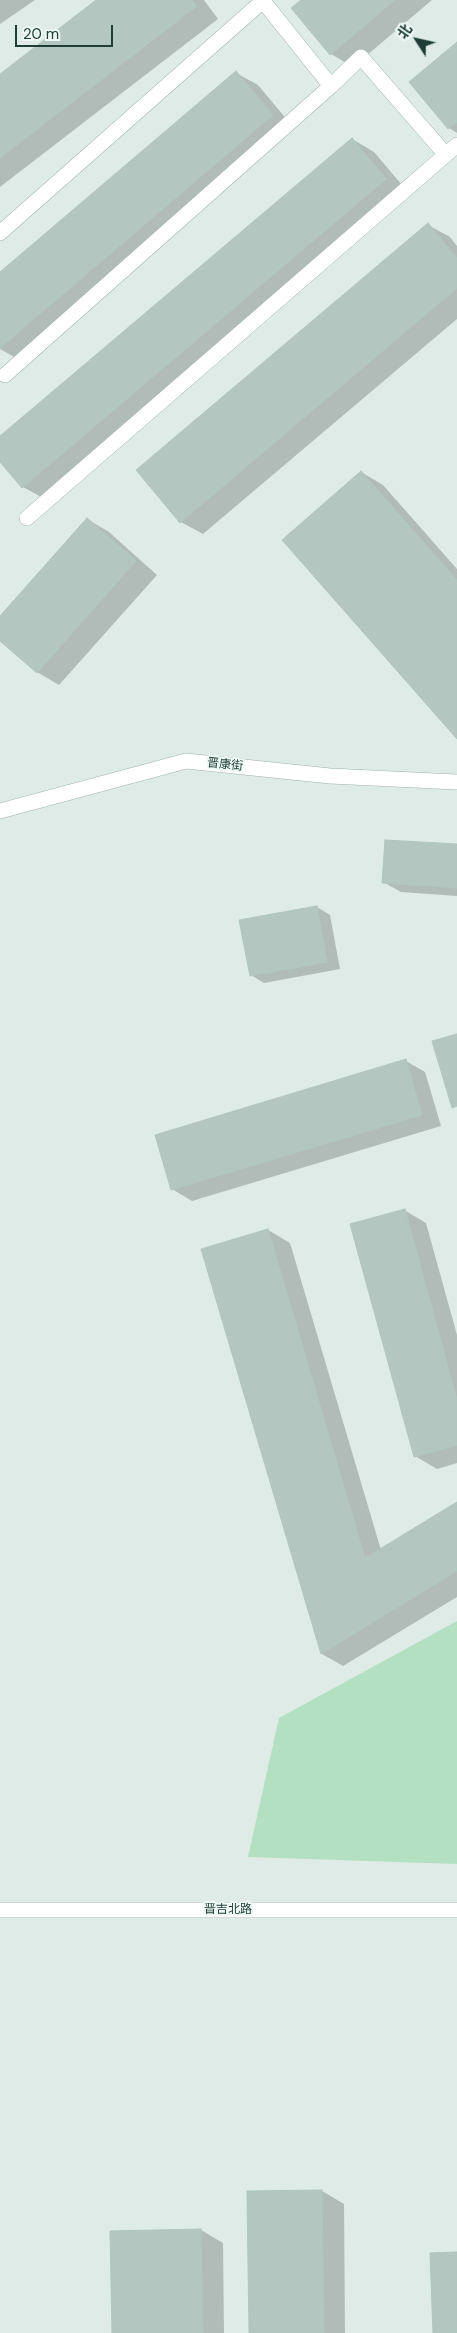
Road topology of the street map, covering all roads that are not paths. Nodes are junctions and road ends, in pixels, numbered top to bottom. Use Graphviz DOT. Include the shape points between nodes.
graph roads {
  1 [pos="264,0"];
  2 [pos="332,86"];
  3 [pos="451,150"];
  4 [pos="0,233"];
  5 [pos="5,375"];
  6 [pos="27,518"];
  7 [pos="457,782"];
  8 [pos="0,811"];
  9 [pos="0,1910"];
  10 [pos="457,1910"];
  1 -- 2 [label="street"];
  1 -- 4 [label="street"];
  2 -- 3 [label="street" via="360,58"];
  2 -- 5 [label="street"];
  3 -- 6 [label="street"];
  7 -- 8 [label="street, 晋康街" via="330,776 186,761"];
  9 -- 10 [label="street, 晋吉北路"];
}
